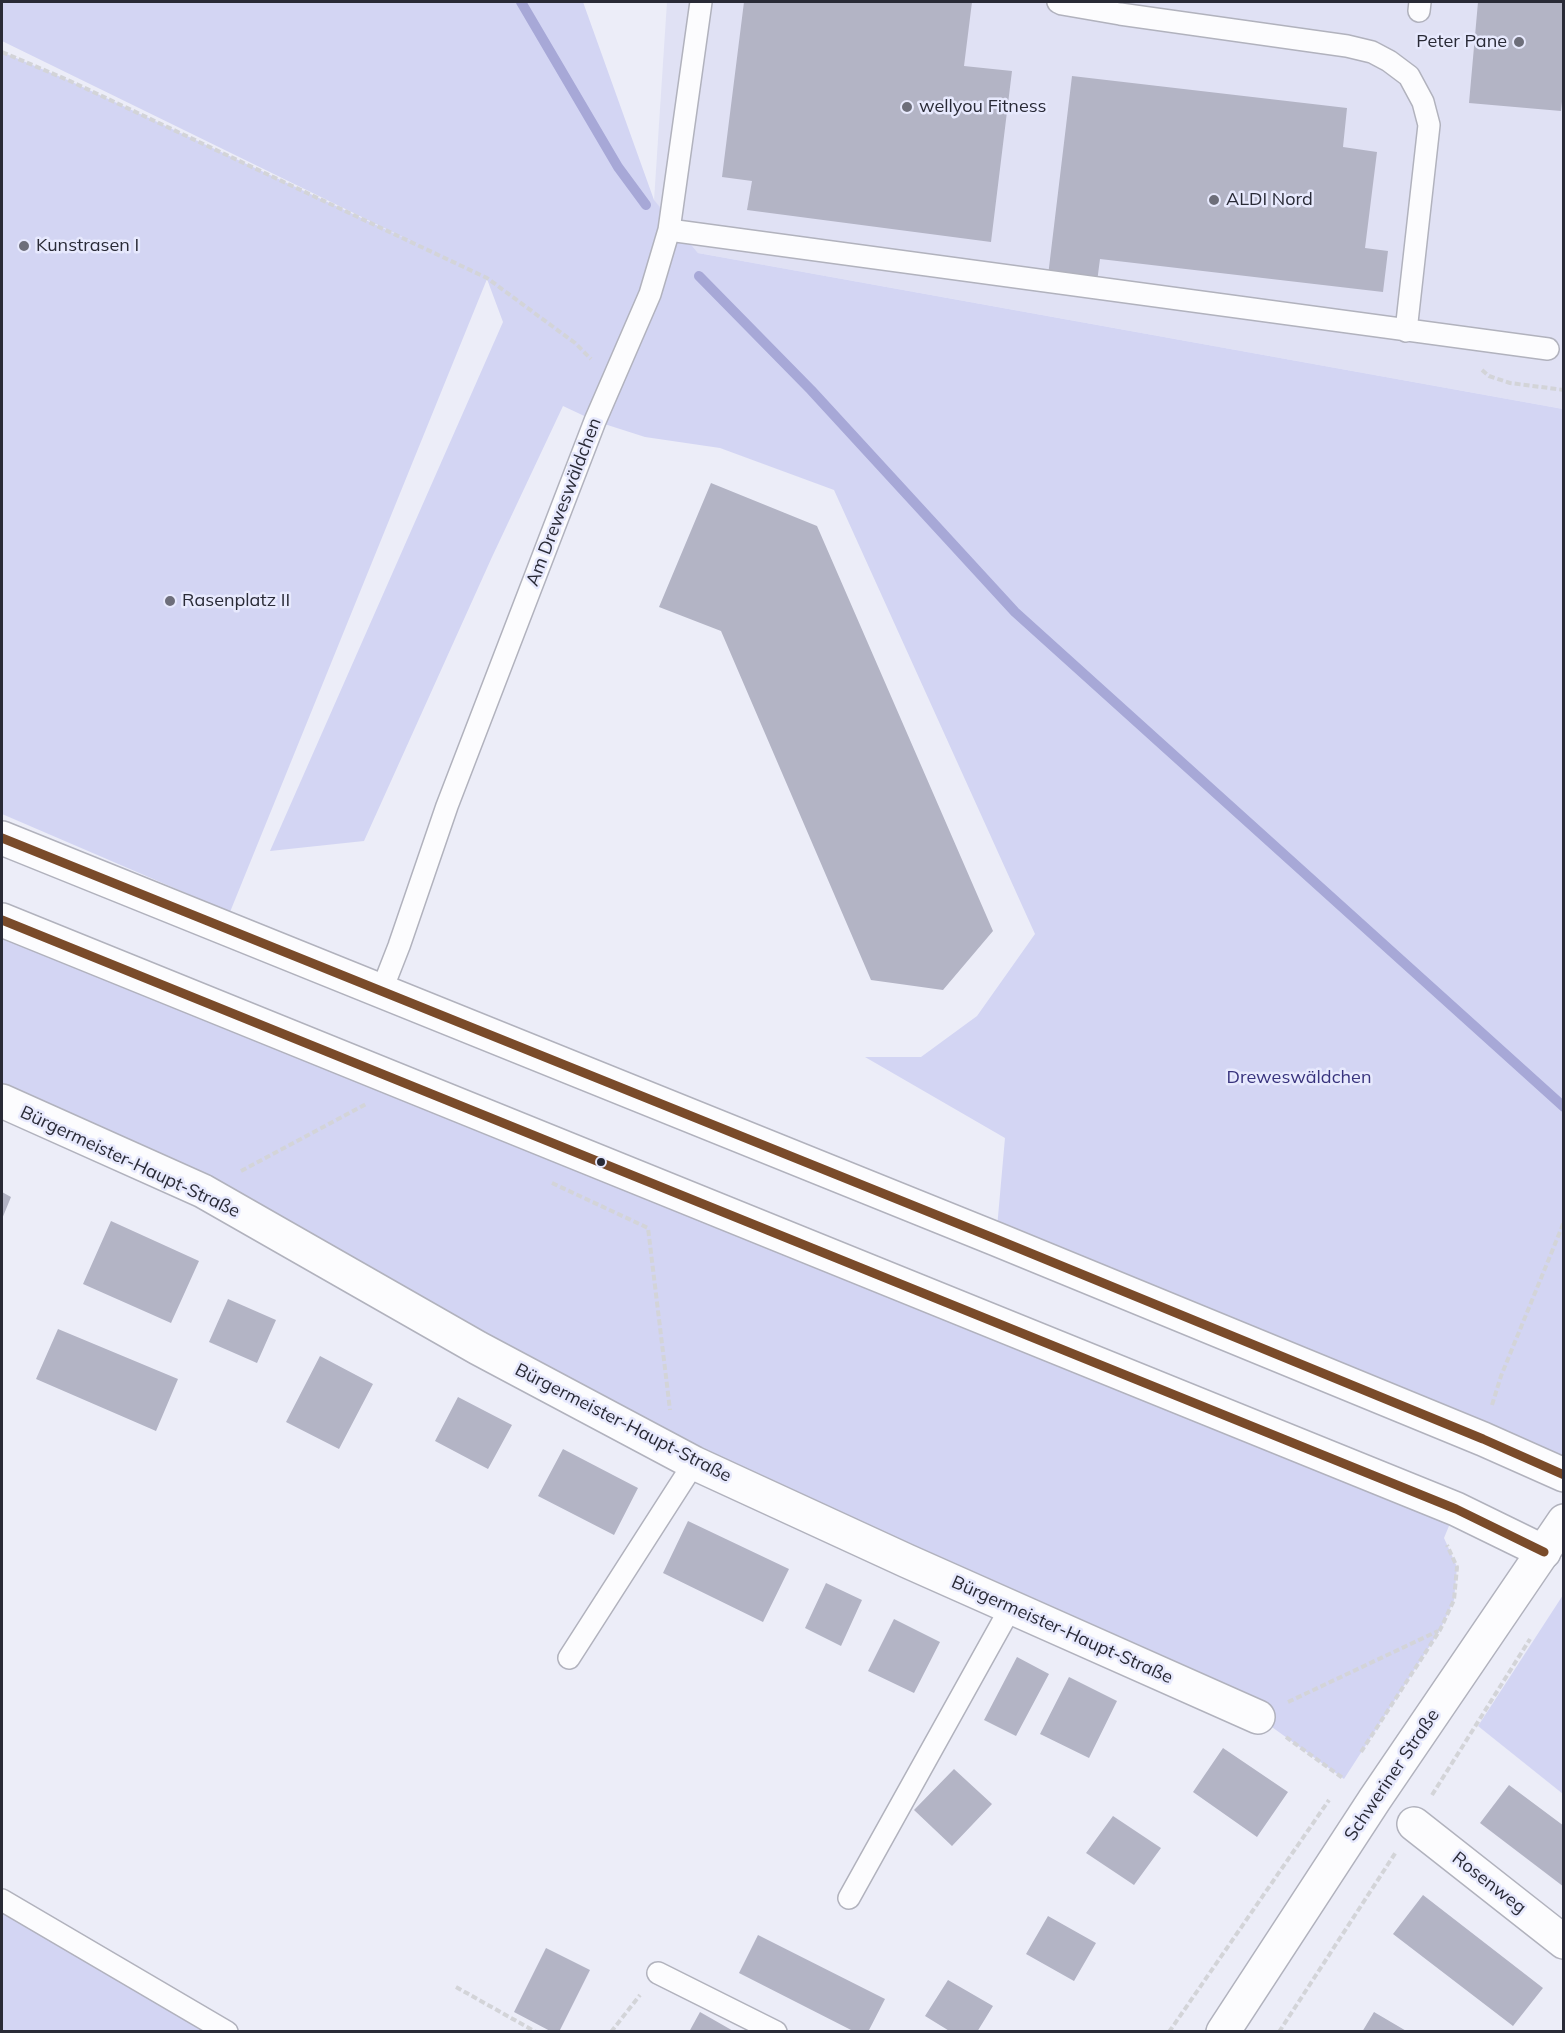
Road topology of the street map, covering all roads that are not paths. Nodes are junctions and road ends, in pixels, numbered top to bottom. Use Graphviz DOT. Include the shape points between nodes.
graph roads {
  1 [pos="701,2"];
  2 [pos="1058,2"];
  3 [pos="669,230"];
  4 [pos="1406,331"];
  5 [pos="1548,349"];
  6 [pos="2,838"];
  7 [pos="2,920"];
  8 [pos="381,992"];
  9 [pos="2,1101"];
  10 [pos="685,1458"];
  11 [pos="1563,1474"];
  12 [pos="1563,1521"];
  13 [pos="1544,1552"];
  14 [pos="1011,1607"];
  15 [pos="569,1658"];
  16 [pos="1258,1717"];
  17 [pos="1414,1824"];
  18 [pos="849,1898"];
  19 [pos="2,1900"];
  20 [pos="1563,1942"];
  21 [pos="658,1972"];
  22 [pos="227,2031"];
  23 [pos="776,2031"];
  24 [pos="1223,2031"];
  1 -- 3 [label="lane, Am Dreweswäldchen"];
  2 -- 4 [label="lane" via="1347,46 1372,52 1409,76 1423,102 1429,125"];
  3 -- 4 [label="lane"];
  3 -- 8 [label="lane, Am Dreweswäldchen" via="650,294 595,421 447,806"];
  4 -- 5 [label="lane"];
  6 -- 8 [label="street"];
  7 -- 13 [label="street" via="1456,1509"];
  8 -- 11 [label="street" via="1007,1243"];
  9 -- 10 [label="street, Bürgermeister-Haupt-Straße" via="203,1191 478,1348"];
  10 -- 14 [label="street, Bürgermeister-Haupt-Straße"];
  10 -- 15 [label="lane"];
  12 -- 13 [label="street, Schweriner Straße"];
  13 -- 24 [label="street, Schweriner Straße"];
  14 -- 16 [label="street, Bürgermeister-Haupt-Straße"];
  14 -- 18 [label="lane"];
  17 -- 20 [label="street, Rosenweg"];
  19 -- 22 [label="lane"];
  21 -- 23 [label="lane"];
}
